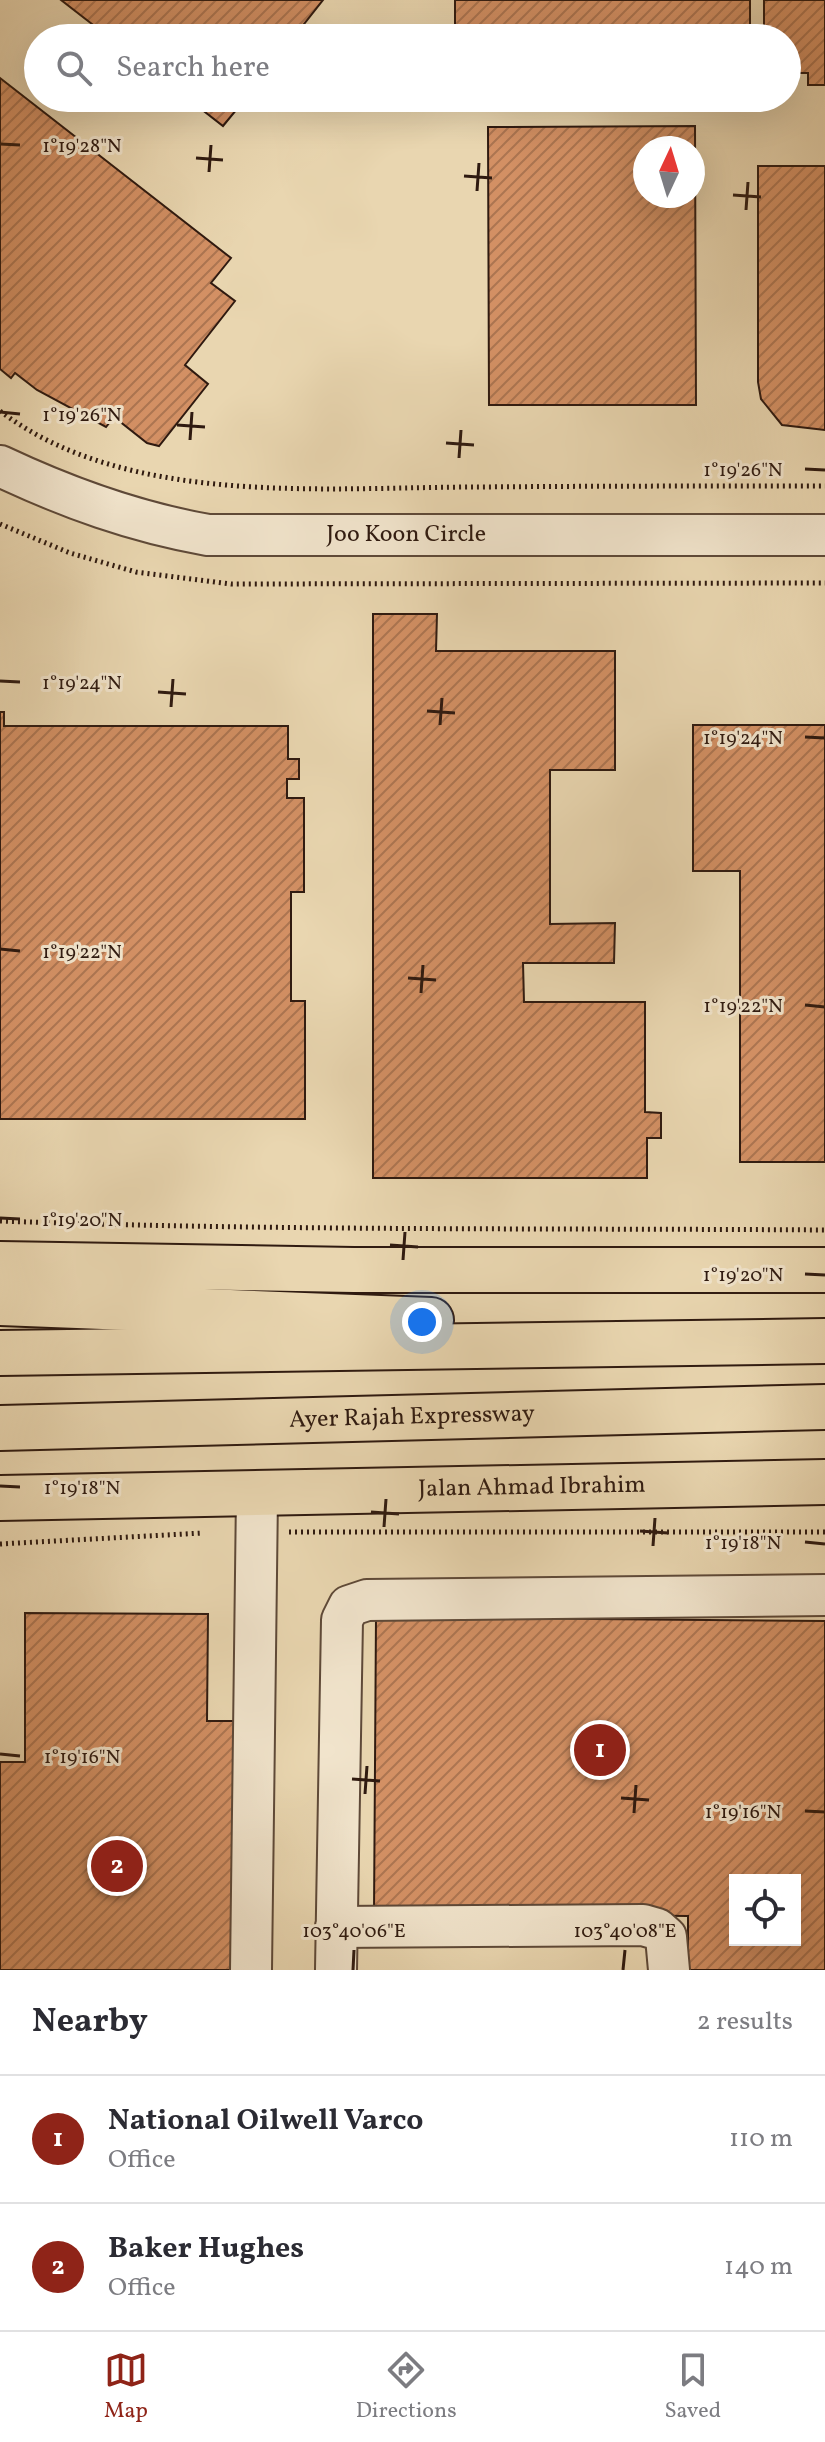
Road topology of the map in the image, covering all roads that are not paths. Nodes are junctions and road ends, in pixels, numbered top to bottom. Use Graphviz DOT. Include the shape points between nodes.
graph roads {
  1 [pos="0,466"];
  2 [pos="825,535"];
  3 [pos="0,1264"];
  4 [pos="825,1270"];
  5 [pos="0,1303"];
  6 [pos="811,1340"];
  7 [pos="0,1353"];
  8 [pos="825,1407"];
  9 [pos="0,1428"];
  10 [pos="825,1482"];
  11 [pos="0,1498"];
  12 [pos="257,1513"];
  13 [pos="825,1595"];
  14 [pos="336,1927"];
  15 [pos="251,1970"];
  16 [pos="336,1970"];
  17 [pos="669,1970"];
  1 -- 2 [label="street, Joo Koon Circle" via="70,498 151,525 208,535"];
  3 -- 4 [label="main road"];
  5 -- 6 [label="main road" via="316,1313"];
  6 -- 7 [label="main road"];
  8 -- 9 [label="main road, Ayer Rajah Expressway"];
  10 -- 12 [label="main road, Jalan Ahmad Ibrahim"];
  11 -- 12 [label="main road, Jalan Ahmad Ibrahim"];
  12 -- 15 [label="street"];
  13 -- 14 [label="street" via="355,1602 342,1620"];
  14 -- 16 [label="street"];
  14 -- 17 [label="street" via="643,1925 666,1937"];
}
